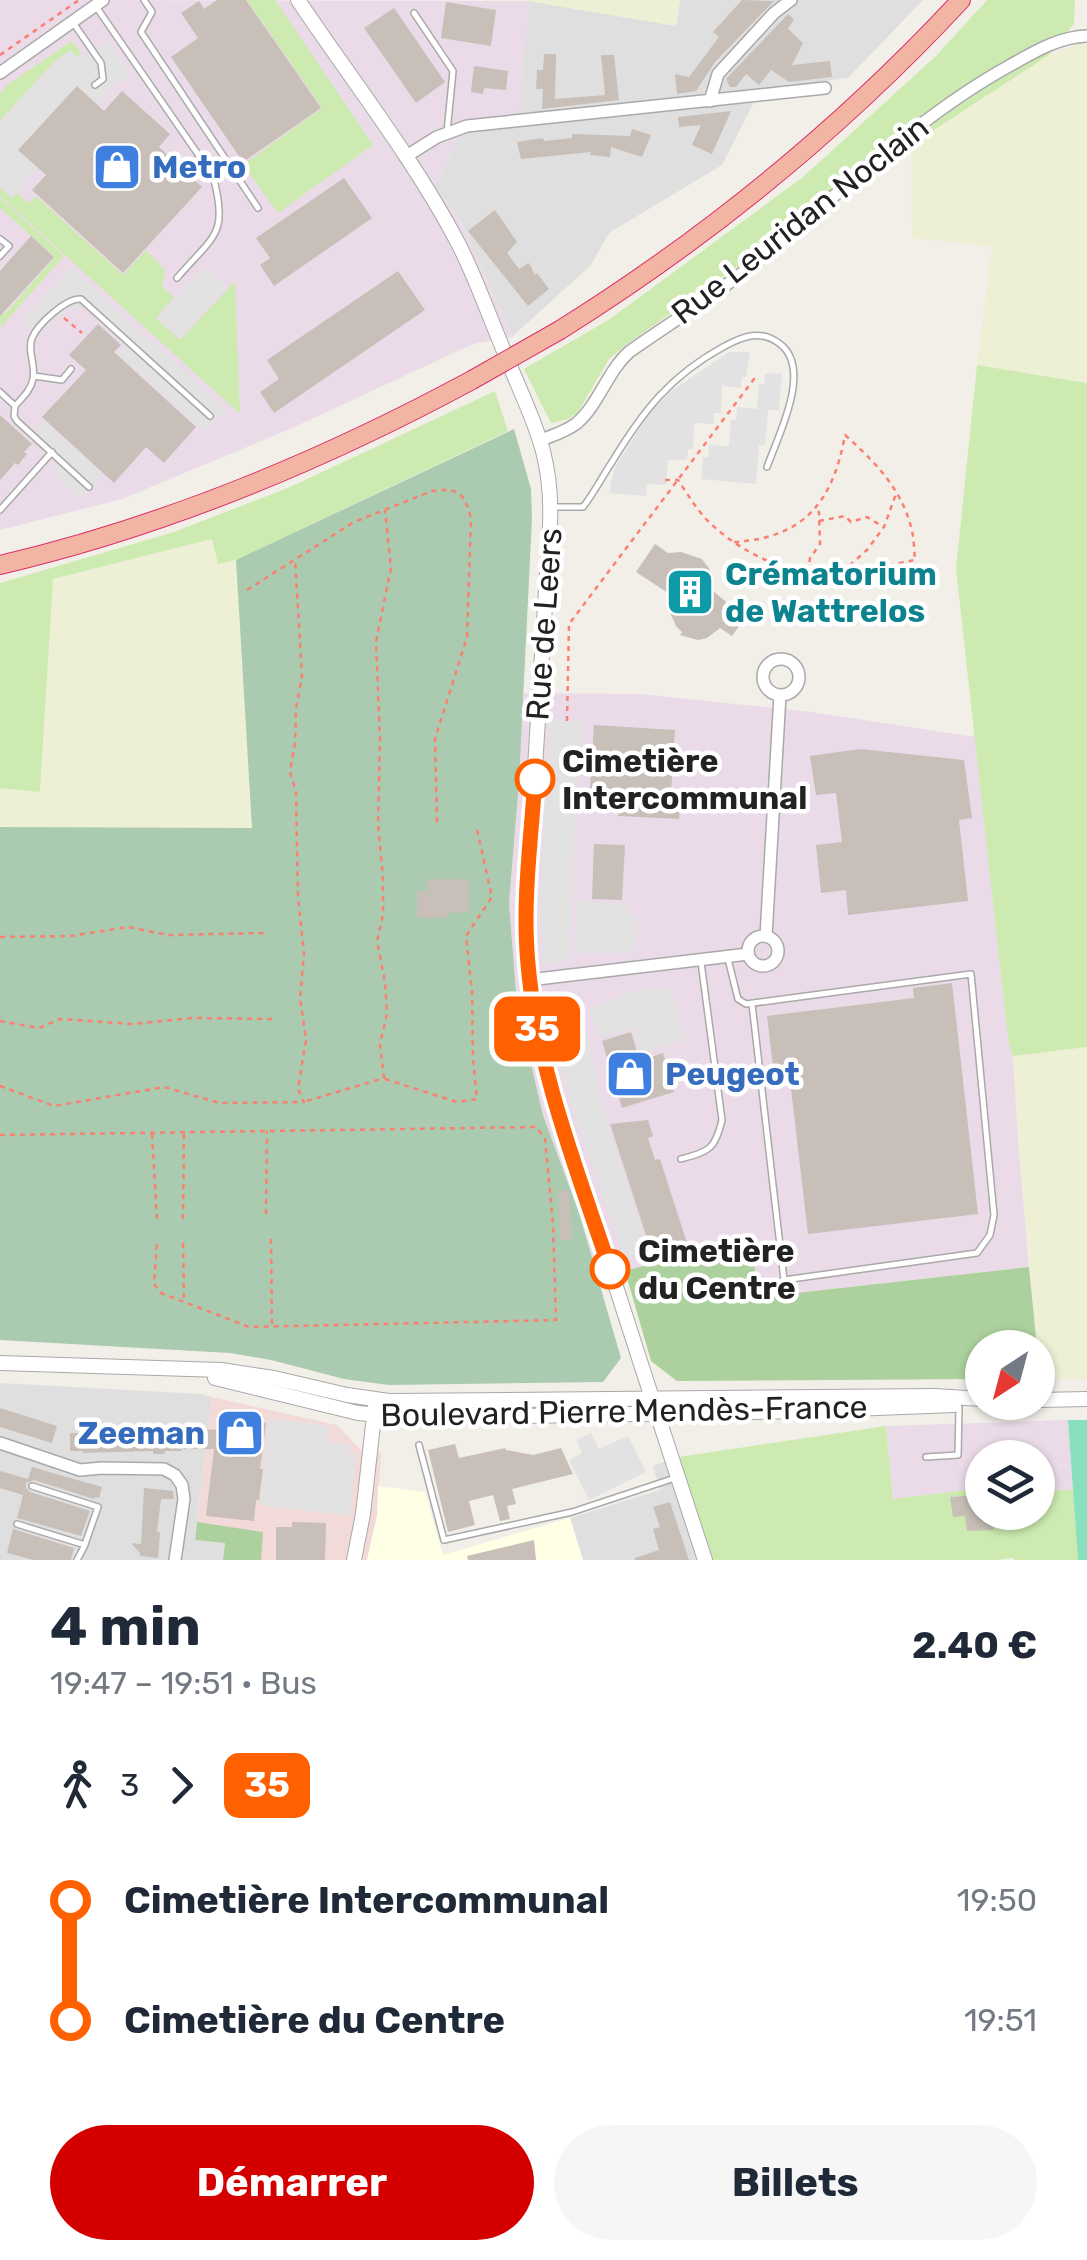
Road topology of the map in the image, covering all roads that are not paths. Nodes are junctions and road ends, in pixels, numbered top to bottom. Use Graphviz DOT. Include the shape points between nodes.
graph roads {
  1 [pos="144,0"];
  2 [pos="298,0"];
  3 [pos="791,0"];
  4 [pos="961,0"];
  5 [pos="99,3"];
  6 [pos="414,13"];
  7 [pos="73,21"];
  8 [pos="1087,36"];
  9 [pos="0,73"];
  10 [pos="95,85"];
  11 [pos="825,88"];
  12 [pos="710,102"];
  13 [pos="447,132"];
  14 [pos="405,157"];
  15 [pos="258,208"];
  16 [pos="0,239"];
  17 [pos="0,256"];
  18 [pos="177,278"];
  19 [pos="72,369"];
  20 [pos="34,376"];
  21 [pos="0,392"];
  22 [pos="15,406"];
  23 [pos="210,416"];
  24 [pos="541,440"];
  25 [pos="52,452"];
  26 [pos="767,466"];
  27 [pos="90,486"];
  28 [pos="551,506"];
  29 [pos="0,510"];
  30 [pos="0,565"];
  31 [pos="780,695"];
  32 [pos="766,936"];
  33 [pos="748,954"];
  34 [pos="727,956"];
  35 [pos="700,959"];
  36 [pos="529,980"];
  37 [pos="752,1004"];
  38 [pos="681,1159"];
  39 [pos="0,1364"];
  40 [pos="652,1398"];
  41 [pos="1087,1399"];
  42 [pos="1055,1400"];
  43 [pos="959,1401"];
  44 [pos="965,1401"];
  45 [pos="375,1407"];
  46 [pos="658,1414"];
  47 [pos="0,1443"];
  48 [pos="419,1444"];
  49 [pos="926,1457"];
  50 [pos="678,1477"];
  51 [pos="32,1486"];
  52 [pos="18,1524"];
  53 [pos="85,1544"];
  54 [pos="77,1560"];
  55 [pos="175,1560"];
  56 [pos="354,1560"];
  57 [pos="705,1560"];
  1 -- 15 [label="lane" via="152,12 142,32"];
  2 -- 14 [label="street, Rue de Leers"];
  3 -- 12 [label="street" via="718,74"];
  4 -- 30 [label="highway, bridge" via="768,181 560,330 349,443 237,491"];
  5 -- 7 [label="street"];
  5 -- 18 [label="lane" via="213,176 219,229"];
  6 -- 13 [label="lane" via="452,71"];
  7 -- 9 [label="street"];
  7 -- 10 [label="lane" via="101,63 102,80"];
  8 -- 24 [label="street, Rue Leuridan Noclain" via="1050,43 973,86 901,138 740,275 629,352 580,420"];
  11 -- 12 [label="street"];
  12 -- 13 [label="street"];
  13 -- 14 [label="street"];
  14 -- 24 [label="street, Rue de Leers" via="466,260"];
  16 -- 17 [label="lane" via="8,246"];
  19 -- 20 [label="lane" via="62,380"];
  20 -- 22 [label="lane"];
  20 -- 23 [label="lane" via="32,337 62,304 82,299"];
  21 -- 22 [label="lane"];
  22 -- 25 [label="lane" via="17,420"];
  24 -- 28 [label="street, Rue de Leers"];
  25 -- 27 [label="lane"];
  25 -- 29 [label="lane"];
  26 -- 28 [label="lane" via="795,371 789,352 760,334 705,357 652,402 583,507"];
  28 -- 36 [label="street, Rue de Leers" via="527,891"];
  31 -- 32 [label="street"];
  32 -- 33 [label="street" via="752,940"];
  32 -- 33 [label="street" via="777,946 772,964 756,966"];
  33 -- 34 [label="street"];
  34 -- 35 [label="street"];
  34 -- 37 [label="lane" via="738,999"];
  35 -- 36 [label="street"];
  35 -- 38 [label="lane" via="722,1120 708,1152"];
  36 -- 40 [label="street, Rue de Leers" via="553,1095"];
  37 -- 37 [label="lane" via="972,974 994,1215 977,1253 784,1280"];
  39 -- 45 [label="street, Boulevard Pierre Mendès-France" via="150,1370 232,1381 330,1406"];
  40 -- 43 [label="street, Boulevard Pierre Mendès-France"];
  40 -- 45 [label="street, Boulevard Pierre Mendès-France"];
  40 -- 46 [label="street, Rue de Leers"];
  41 -- 42 [label="street"];
  43 -- 44 [label="street, Boulevard Pierre Mendès-France"];
  43 -- 46 [label="street, Boulevard Pierre Mendès-France"];
  43 -- 49 [label="lane" via="958,1455"];
  45 -- 46 [label="street, Boulevard Pierre Mendès-France" via="412,1418"];
  45 -- 56 [label="street"];
  46 -- 50 [label="street, Rue de Leers"];
  47 -- 55 [label="street" via="80,1470 175,1474 184,1499"];
  48 -- 50 [label="lane" via="444,1540 572,1512"];
  50 -- 57 [label="street, Rue de Leers"];
  51 -- 53 [label="lane" via="98,1507"];
  52 -- 53 [label="lane"];
  53 -- 54 [label="lane"];
}
